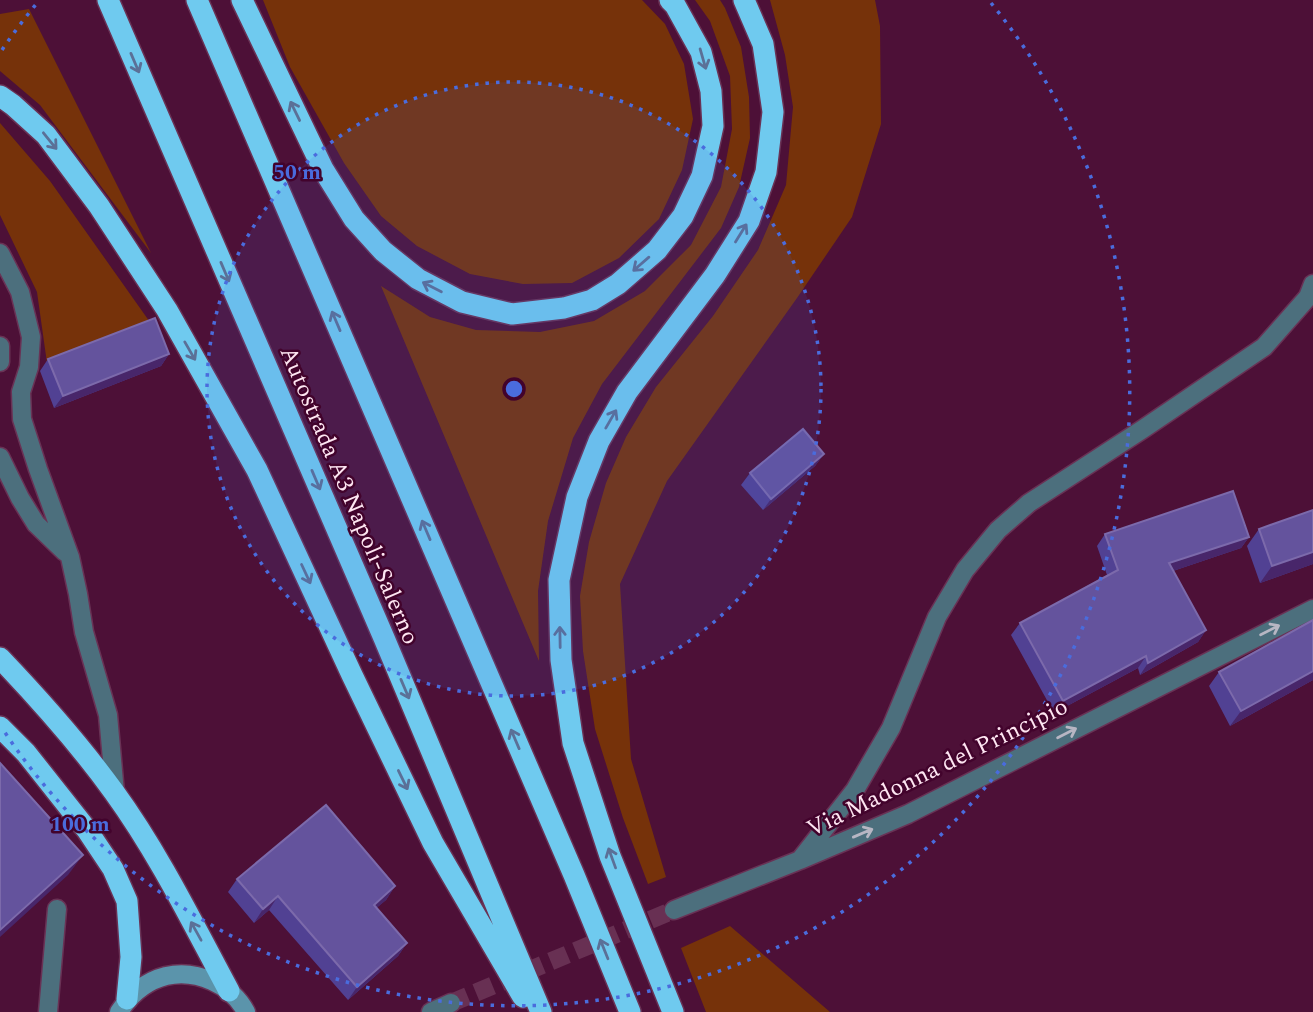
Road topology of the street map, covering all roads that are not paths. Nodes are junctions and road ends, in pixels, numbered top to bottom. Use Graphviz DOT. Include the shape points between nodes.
graph roads {
  1 [pos="108,0"];
  2 [pos="197,0"];
  3 [pos="242,0"];
  4 [pos="670,0"];
  5 [pos="744,0"];
  6 [pos="0,96"];
  7 [pos="0,253"];
  8 [pos="1313,285"];
  9 [pos="0,346"];
  10 [pos="0,362"];
  11 [pos="0,457"];
  12 [pos="70,557"];
  13 [pos="1313,608"];
  14 [pos="0,658"];
  15 [pos="0,727"];
  16 [pos="115,793"];
  17 [pos="800,860"];
  18 [pos="57,909"];
  19 [pos="674,910"];
  20 [pos="451,1003"];
  21 [pos="243,1005"];
  22 [pos="123,1006"];
  23 [pos="48,1012"];
  24 [pos="431,1012"];
  25 [pos="532,1012"];
  26 [pos="541,1012"];
  27 [pos="630,1012"];
  28 [pos="673,1012"];
  1 -- 26 [label="highway, Autostrada A3 Napoli-Salerno, one-way"];
  27 -- 2 [label="highway, one-way"];
  4 -- 3 [label="highway, one-way" via="702,51 711,91 713,126 702,176 683,216 657,250 601,295 564,308 512,314 462,302 418,279 383,251 354,219 323,169"];
  28 -- 5 [label="highway, one-way" via="611,856 573,743 561,660 559,580 577,497 598,441 627,391 715,275 748,221 766,172 773,112 763,44"];
  6 -- 25 [label="highway, one-way" via="46,135 167,310 257,470 433,843"];
  7 -- 12 [label="street" via="20,292 31,337 21,392 22,419"];
  8 -- 17 [label="street, Via Madonna del Principio" via="1264,348 1029,503 998,530 965,570 937,617 891,728 855,790"];
  9 -- 10 [label="street"];
  11 -- 12 [label="street" via="36,524"];
  12 -- 16 [label="street" via="84,632 108,715"];
  17 -- 13 [label="street, Via Madonna del Principio, one-way" via="908,814"];
  14 -- 16 [label="highway"];
  15 -- 22 [label="highway" via="79,819 113,869 127,901 131,957"];
  21 -- 16 [label="highway, one-way"];
  17 -- 19 [label="street"];
  18 -- 23 [label="street"];
  20 -- 24 [label="street"];
  21 -- 22 [label="main road" via="212,981 190,975 166,976 145,985"];
}
